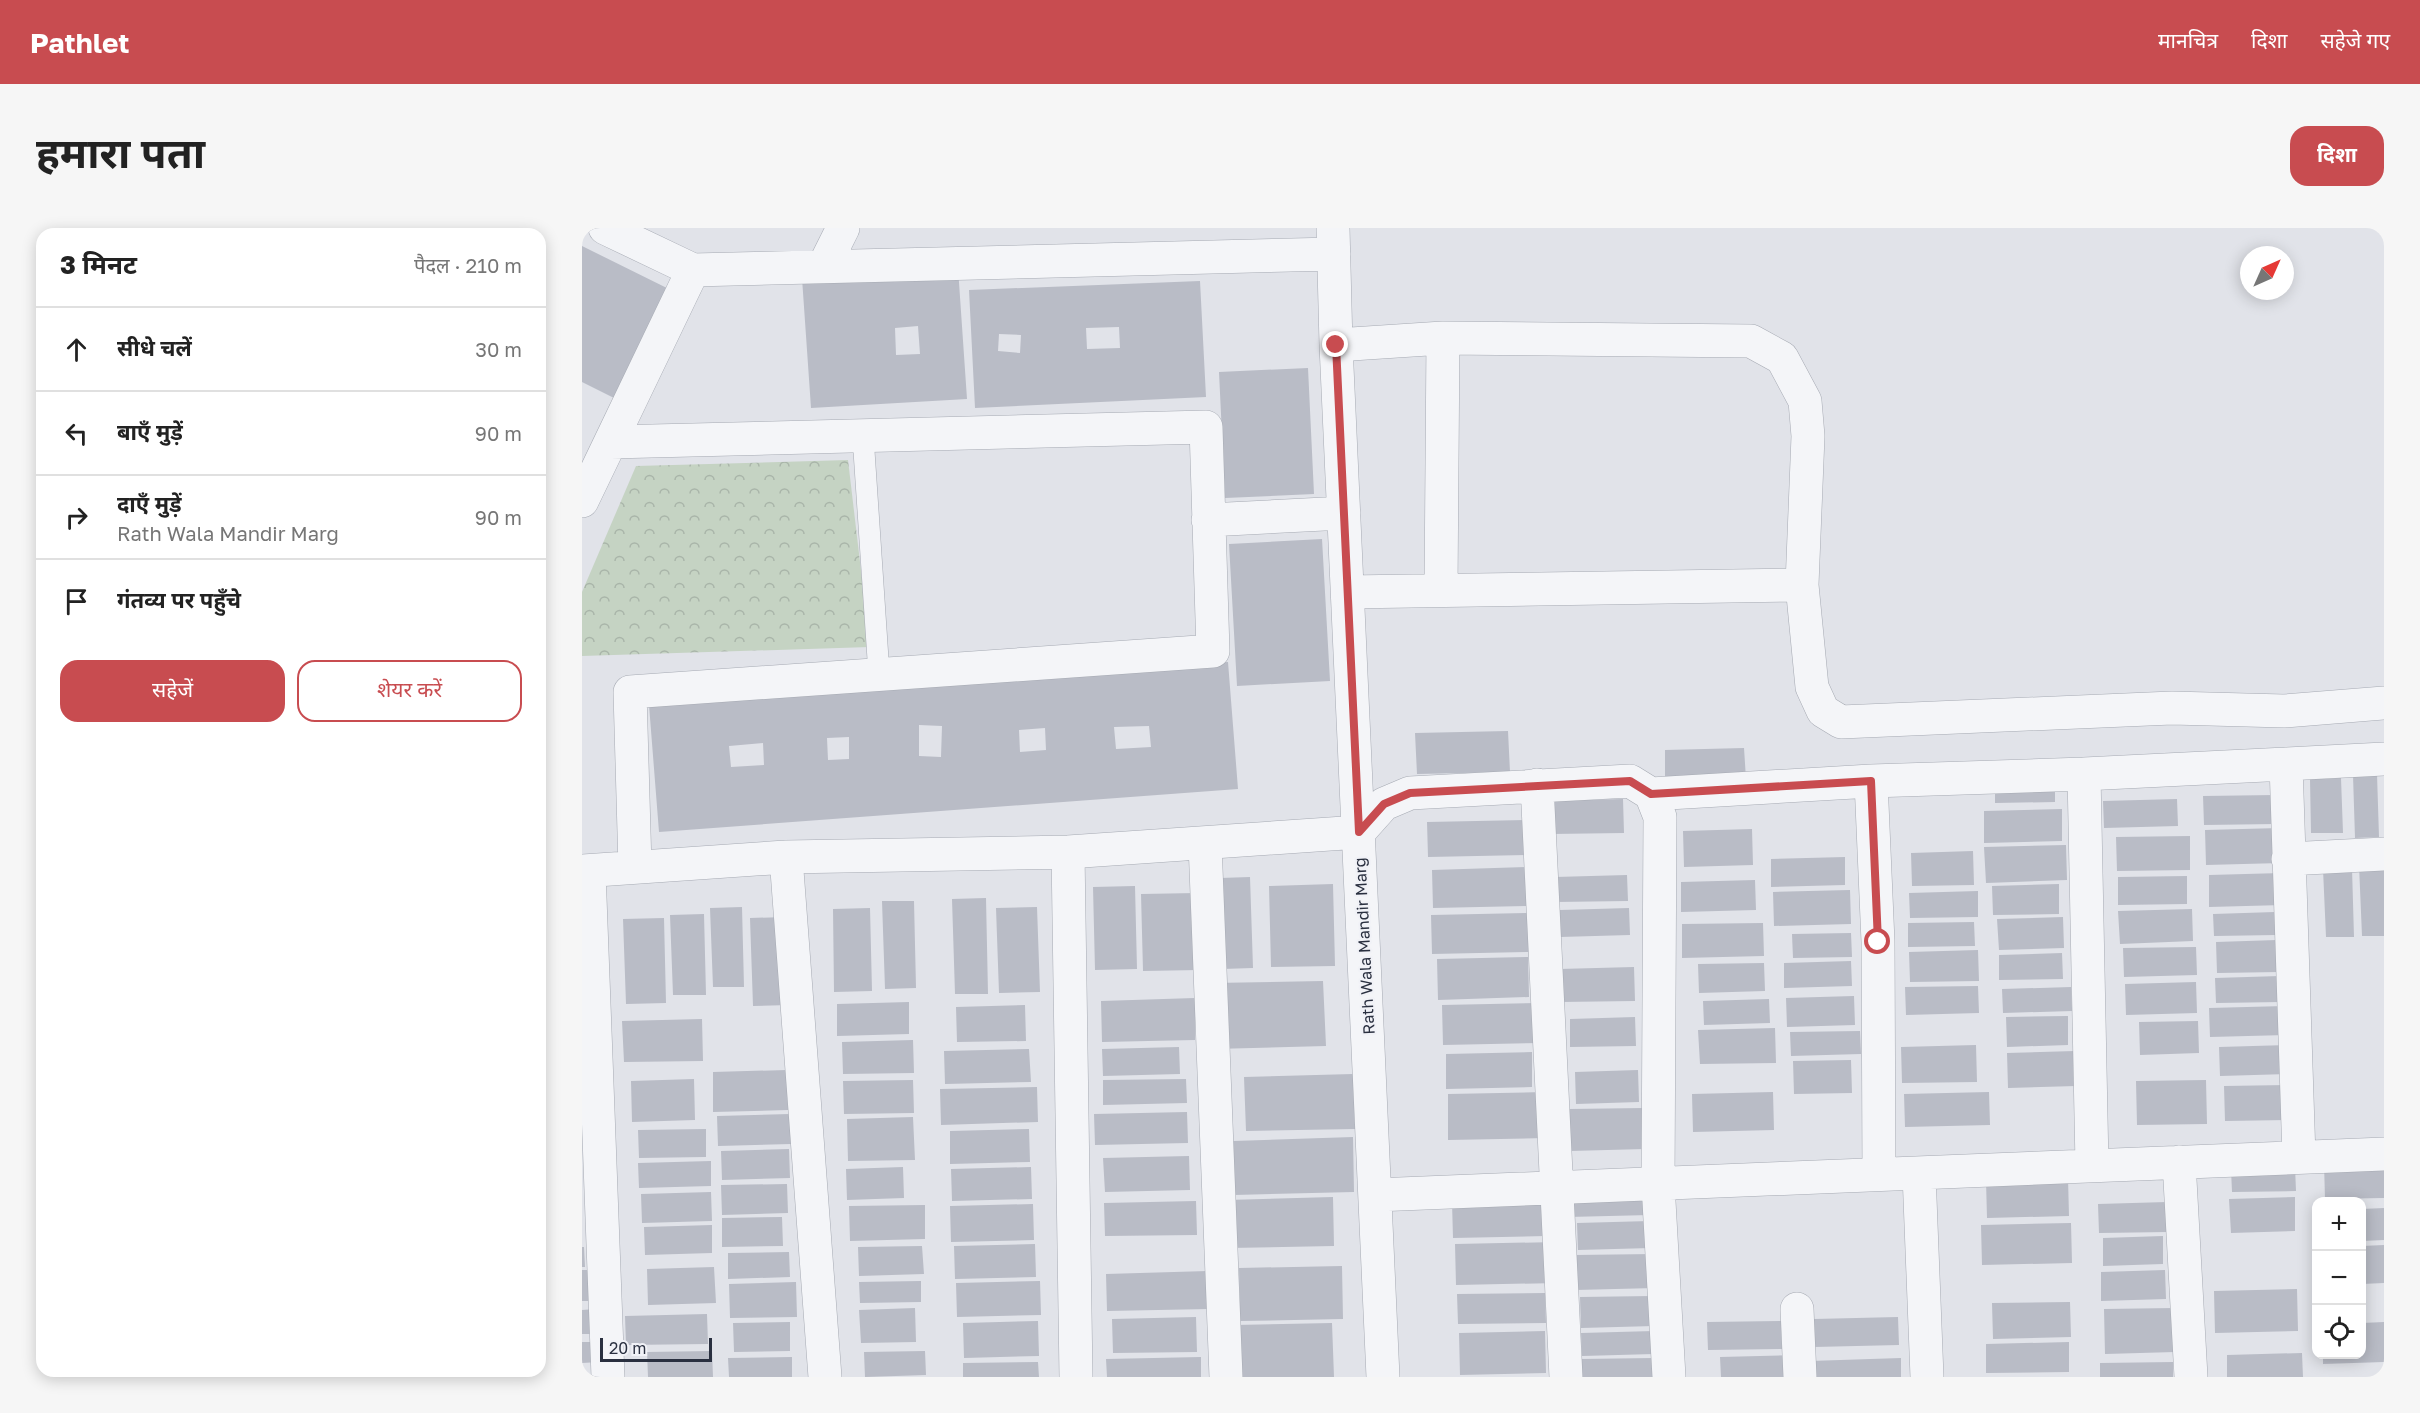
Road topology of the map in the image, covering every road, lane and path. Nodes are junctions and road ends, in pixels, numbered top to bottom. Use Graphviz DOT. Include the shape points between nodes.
graph roads {
  1 [pos="605,228"];
  2 [pos="843,228"];
  3 [pos="1333,241"];
  4 [pos="824,266"];
  5 [pos="693,270"];
  6 [pos="1443,338"];
  7 [pos="1336,345"];
  8 [pos="863,436"];
  9 [pos="611,442"];
  10 [pos="582,501"];
  11 [pos="1344,513"];
  12 [pos="1208,520"];
  13 [pos="1802,585"];
  14 [pos="1441,590"];
  15 [pos="1348,592"];
  16 [pos="879,674"];
  17 [pos="2384,703"];
  18 [pos="2384,759"];
  19 [pos="2286,764"];
  20 [pos="2084,774"];
  21 [pos="1871,781"];
  22 [pos="1537,785"];
  23 [pos="1651,794"];
  24 [pos="1359,832"];
  25 [pos="1205,843"];
  26 [pos="1068,852"];
  27 [pos="2384,854"];
  28 [pos="786,856"];
  29 [pos="2288,859"];
  30 [pos="635,867"];
  31 [pos="586,871"];
  32 [pos="2384,1154"];
  33 [pos="2299,1157"];
  34 [pos="2179,1162"];
  35 [pos="2092,1165"];
  36 [pos="1919,1173"];
  37 [pos="1879,1174"];
  38 [pos="1658,1184"];
  39 [pos="1556,1188"];
  40 [pos="1375,1195"];
  41 [pos="1797,1308"];
  42 [pos="608,1377"];
  43 [pos="825,1377"];
  44 [pos="1076,1377"];
  45 [pos="1226,1377"];
  46 [pos="1383,1377"];
  47 [pos="1566,1377"];
  48 [pos="1669,1377"];
  49 [pos="1800,1377"];
  50 [pos="1927,1377"];
  51 [pos="2191,1377"];
  1 -- 5 [label="street"];
  2 -- 4 [label="street"];
  3 -- 4 [label="street"];
  3 -- 7 [label="street, Rath Wala Mandir Marg"];
  4 -- 5 [label="street"];
  5 -- 9 [label="street"];
  6 -- 7 [label="street"];
  6 -- 13 [label="street" via="1751,340 1782,358 1805,401 1808,436"];
  6 -- 14 [label="street"];
  7 -- 11 [label="street, Rath Wala Mandir Marg"];
  8 -- 9 [label="street"];
  8 -- 12 [label="street" via="1206,427"];
  8 -- 16 [label="lane"];
  9 -- 10 [label="street"];
  11 -- 12 [label="street"];
  11 -- 15 [label="street, Rath Wala Mandir Marg"];
  12 -- 16 [label="street" via="1213,651"];
  13 -- 14 [label="street"];
  13 -- 17 [label="street" via="1812,687 1823,711 1841,723 2172,708 2284,711"];
  14 -- 15 [label="street"];
  15 -- 24 [label="street, Rath Wala Mandir Marg"];
  16 -- 30 [label="street" via="630,692"];
  18 -- 19 [label="street"];
  19 -- 20 [label="street"];
  19 -- 29 [label="street"];
  20 -- 21 [label="street"];
  20 -- 35 [label="street"];
  21 -- 23 [label="street"];
  21 -- 37 [label="street" via="1878,942"];
  22 -- 23 [label="street" via="1630,781"];
  22 -- 24 [label="street" via="1410,793 1384,804"];
  22 -- 39 [label="street"];
  23 -- 38 [label="street" via="1660,817"];
  24 -- 25 [label="street"];
  24 -- 40 [label="street, Rath Wala Mandir Marg"];
  25 -- 26 [label="street"];
  25 -- 45 [label="street"];
  26 -- 28 [label="street"];
  26 -- 44 [label="street"];
  27 -- 29 [label="street"];
  28 -- 30 [label="street"];
  28 -- 43 [label="street"];
  29 -- 33 [label="street"];
  30 -- 31 [label="street"];
  31 -- 42 [label="street"];
  32 -- 33 [label="street"];
  33 -- 34 [label="street"];
  34 -- 35 [label="street"];
  34 -- 51 [label="street"];
  35 -- 36 [label="street"];
  36 -- 37 [label="street"];
  36 -- 50 [label="street"];
  37 -- 38 [label="street"];
  38 -- 39 [label="street"];
  38 -- 48 [label="street"];
  39 -- 40 [label="street"];
  39 -- 47 [label="street"];
  40 -- 46 [label="street, Rath Wala Mandir Marg"];
  41 -- 49 [label="street"];
}
